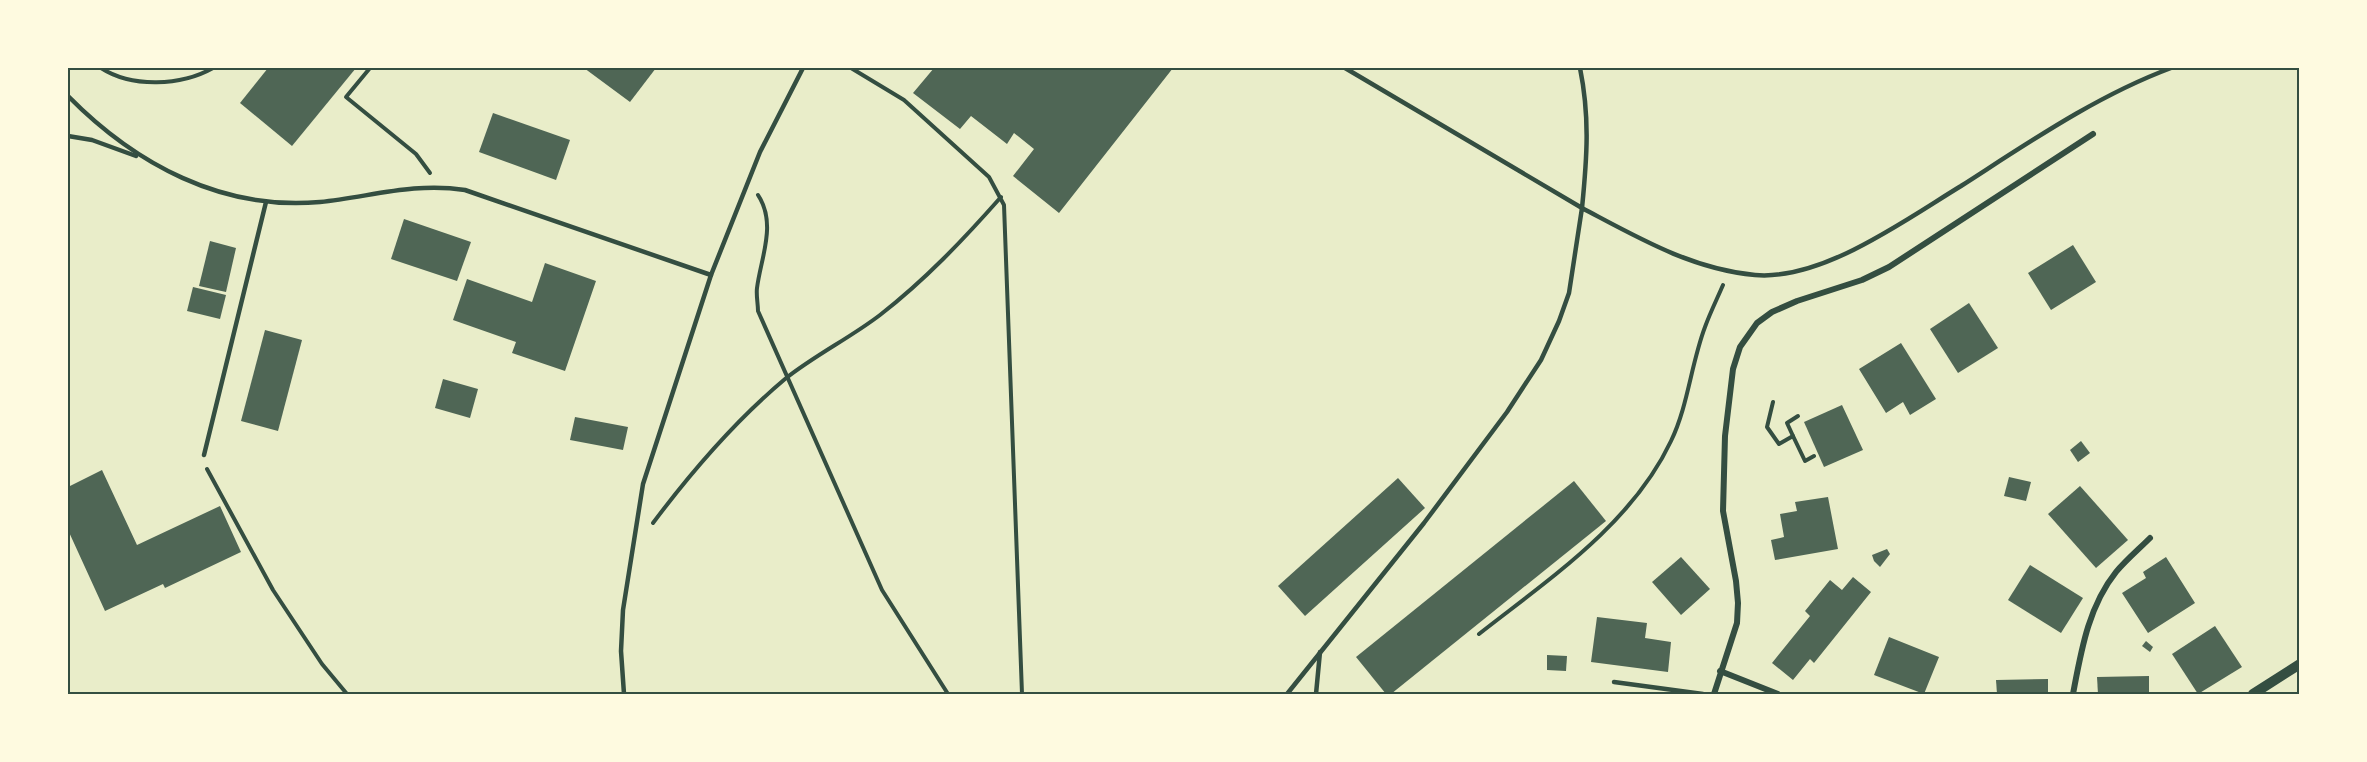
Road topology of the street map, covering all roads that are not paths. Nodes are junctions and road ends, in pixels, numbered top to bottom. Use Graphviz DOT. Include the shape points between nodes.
graph roads {
  1 [pos="803,68"];
  2 [pos="1345,68"];
  3 [pos="1580,68"];
  4 [pos="2171,68"];
  5 [pos="68,96"];
  6 [pos="2093,134"];
  7 [pos="68,136"];
  8 [pos="143,159"];
  9 [pos="266,202"];
  10 [pos="1582,208"];
  11 [pos="711,274"];
  12 [pos="204,455"];
  13 [pos="2150,538"];
  14 [pos="1320,652"];
  15 [pos="2300,664"];
  16 [pos="1720,671"];
  17 [pos="1614,682"];
  18 [pos="624,694"];
  19 [pos="1287,694"];
  20 [pos="1316,694"];
  21 [pos="1703,694"];
  22 [pos="1714,694"];
  23 [pos="1778,694"];
  24 [pos="2073,694"];
  25 [pos="2253,694"];
  1 -- 11 [label="lane" via="774,122"];
  2 -- 10 [label="lane"];
  3 -- 10 [label="lane" via="1587,102 1588,150"];
  4 -- 10 [label="lane" via="2080,111 1862,247 1793,273 1756,275 1699,264 1660,250"];
  5 -- 8 [label="lane"];
  6 -- 16 [label="street" via="1889,267 1772,312 1746,337 1733,369 1725,436 1723,511 1738,603 1737,623"];
  7 -- 8 [label="lane" via="92,140"];
  8 -- 9 [label="lane" via="185,180"];
  9 -- 11 [label="lane" via="318,202 439,186 465,190"];
  9 -- 12 [label="lane"];
  10 -- 14 [label="lane" via="1569,293 1541,360 1424,523"];
  11 -- 18 [label="lane" via="644,484 623,610"];
  13 -- 24 [label="street" via="2117,571 2090,618"];
  14 -- 19 [label="lane"];
  14 -- 20 [label="lane"];
  15 -- 25 [label="street"];
  16 -- 22 [label="street"];
  16 -- 23 [label="street"];
  17 -- 21 [label="lane"];
}
